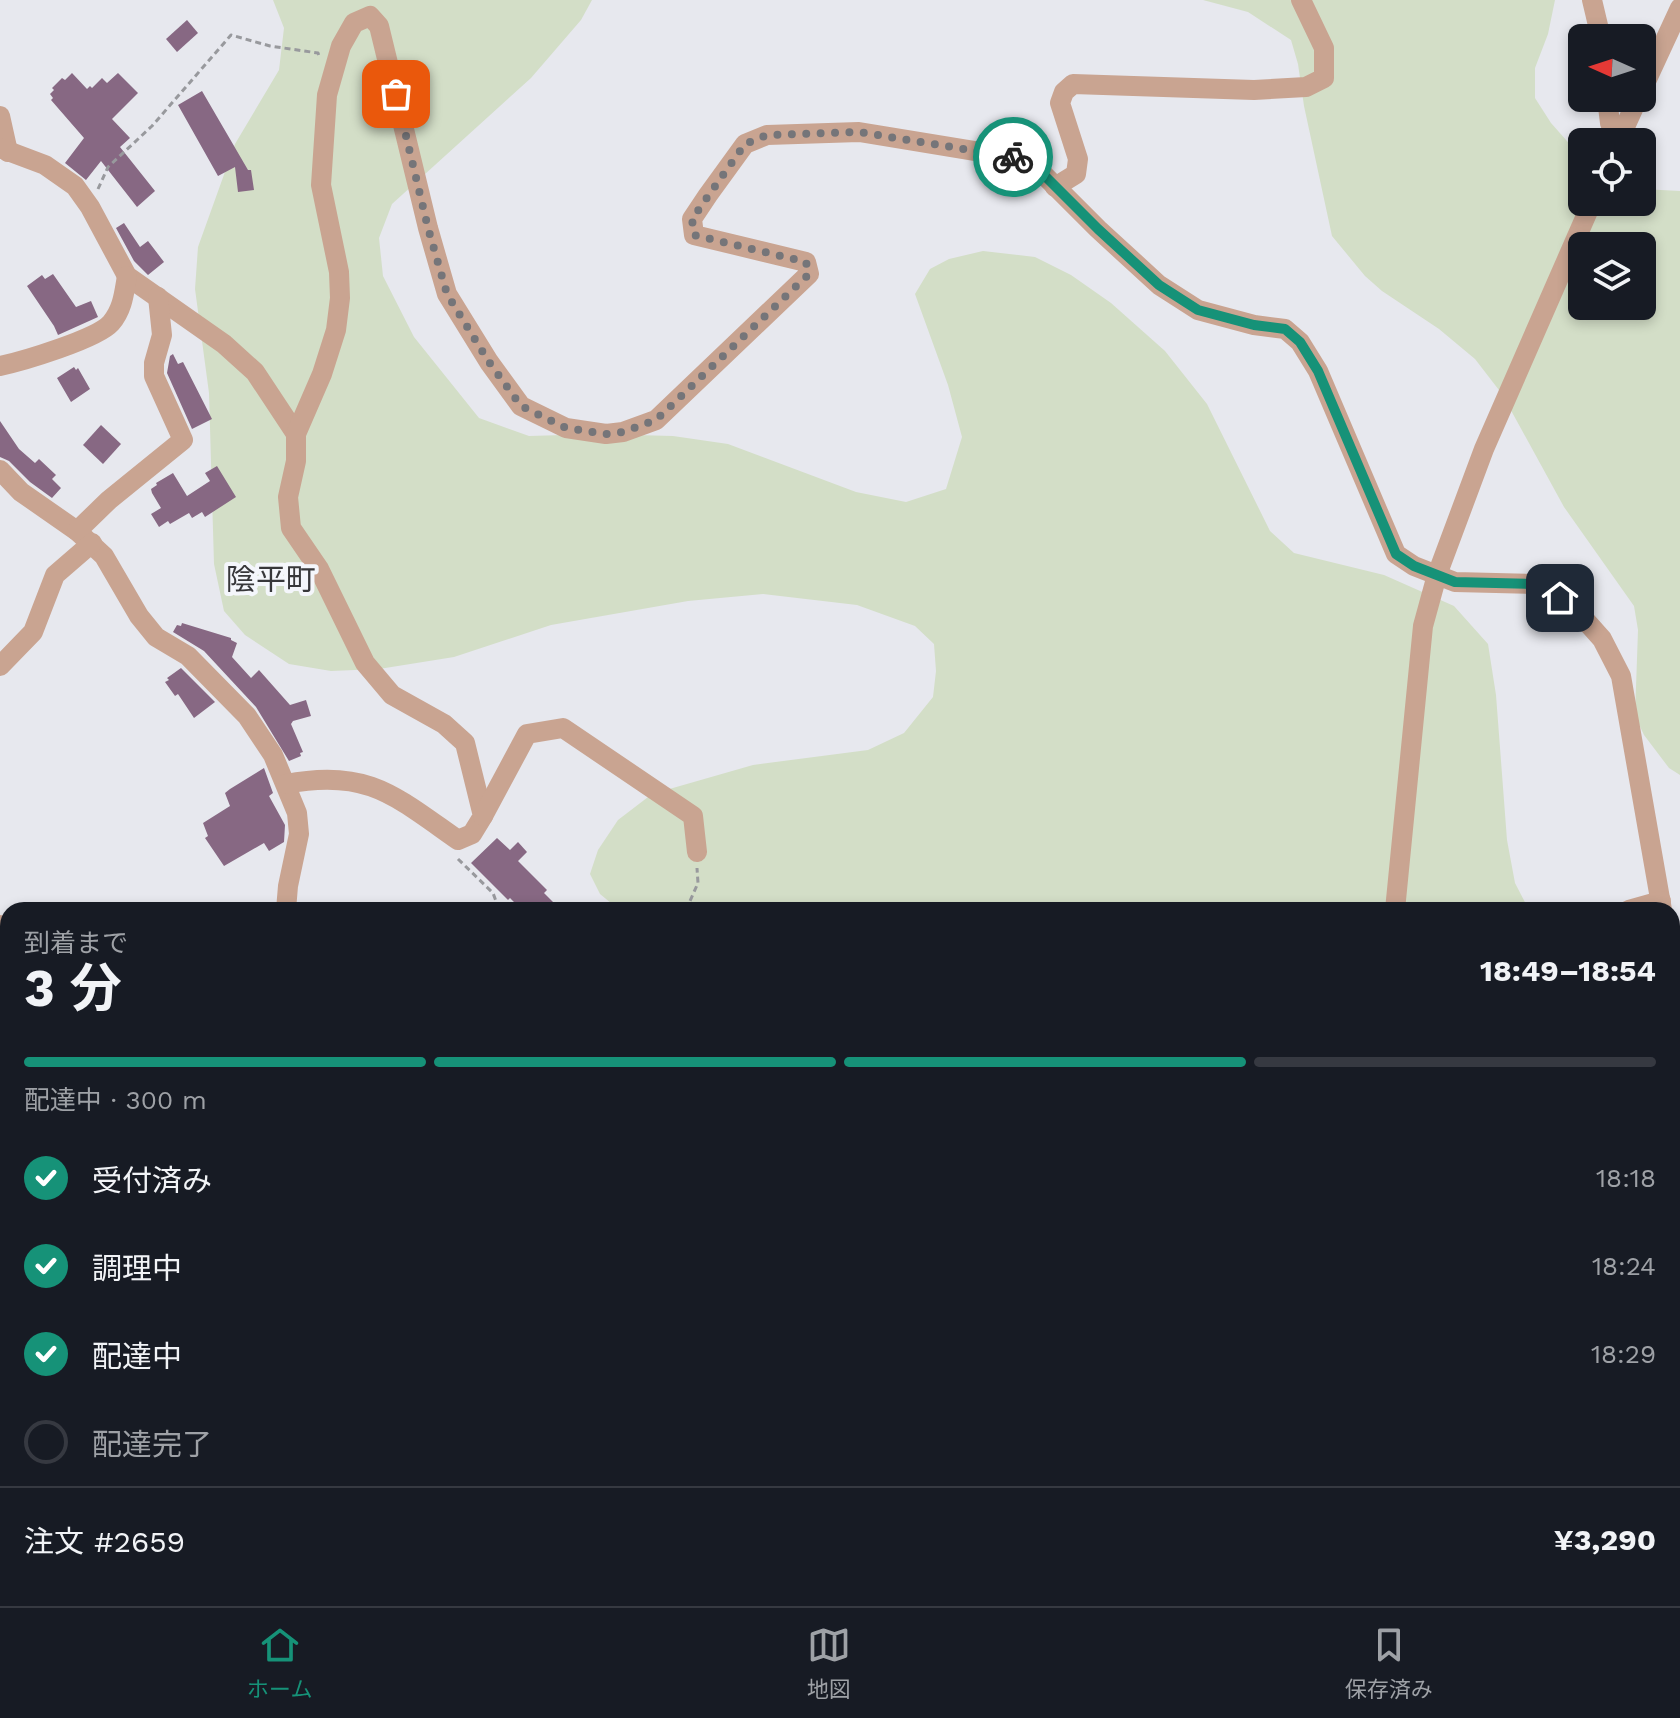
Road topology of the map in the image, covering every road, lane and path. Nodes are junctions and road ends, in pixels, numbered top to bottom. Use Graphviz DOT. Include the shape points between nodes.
graph roads {
  1 [pos="1301,0"];
  2 [pos="1592,0"];
  3 [pos="1680,8"];
  4 [pos="1598,24"];
  5 [pos="1656,60"];
  6 [pos="331,77"];
  7 [pos="0,116"];
  8 [pos="5,155"];
  9 [pos="1055,187"];
  10 [pos="90,207"];
  11 [pos="1586,216"];
  12 [pos="127,276"];
  13 [pos="158,297"];
  14 [pos="0,366"];
  15 [pos="296,434"];
  16 [pos="0,470"];
  17 [pos="84,537"];
  18 [pos="1437,575"];
  19 [pos="0,666"];
  20 [pos="286,784"];
  21 [pos="483,816"];
  22 [pos="458,840"];
  23 [pos="697,852"];
  24 [pos="287,902"];
  25 [pos="496,902"];
  26 [pos="690,902"];
  27 [pos="1396,902"];
  28 [pos="1660,902"];
  1 -- 9 [label="street" via="1324,48 1324,78 1306,87 1254,90 1073,84 1060,103 1078,159 1076,174"];
  2 -- 4 [label="street"];
  3 -- 5 [label="street"];
  6 -- 9 [label="street" via="354,23 370,16 379,26 447,294 521,406 566,428 606,434 656,420 809,274 806,262 694,235 692,219 745,144 767,135 859,132 1029,160"];
  6 -- 10 [label="path" via="318,53 231,35 152,126 108,167"];
  6 -- 15 [label="street" via="321,185 340,298 322,374"];
  7 -- 8 [label="street"];
  8 -- 10 [label="street" via="45,165 75,186"];
  9 -- 18 [label="street" via="1159,285 1198,310 1285,329 1300,342 1318,371 1396,554"];
  10 -- 12 [label="street"];
  11 -- 18 [label="street" via="1484,449"];
  12 -- 13 [label="street"];
  12 -- 14 [label="street" via="122,306 109,325"];
  13 -- 15 [label="street" via="255,372"];
  13 -- 17 [label="street" via="162,335 154,376 183,440 109,500"];
  15 -- 21 [label="street" via="288,497 291,528 319,569 365,663 392,695 444,724 465,743"];
  16 -- 17 [label="street" via="21,492"];
  17 -- 19 [label="street" via="55,575 33,632"];
  17 -- 20 [label="street" via="104,556 156,637 188,656 247,716"];
  18 -- 27 [label="street" via="1423,626"];
  18 -- 28 [label="street" via="1455,582 1533,584 1568,605 1602,639 1621,676"];
  20 -- 22 [label="street" via="354,781 392,794"];
  20 -- 24 [label="street" via="299,834"];
  21 -- 22 [label="street" via="472,834"];
  21 -- 23 [label="street" via="527,734 563,728 693,816"];
  22 -- 25 [label="path" via="456,857"];
  23 -- 26 [label="path" via="698,883"];
}
